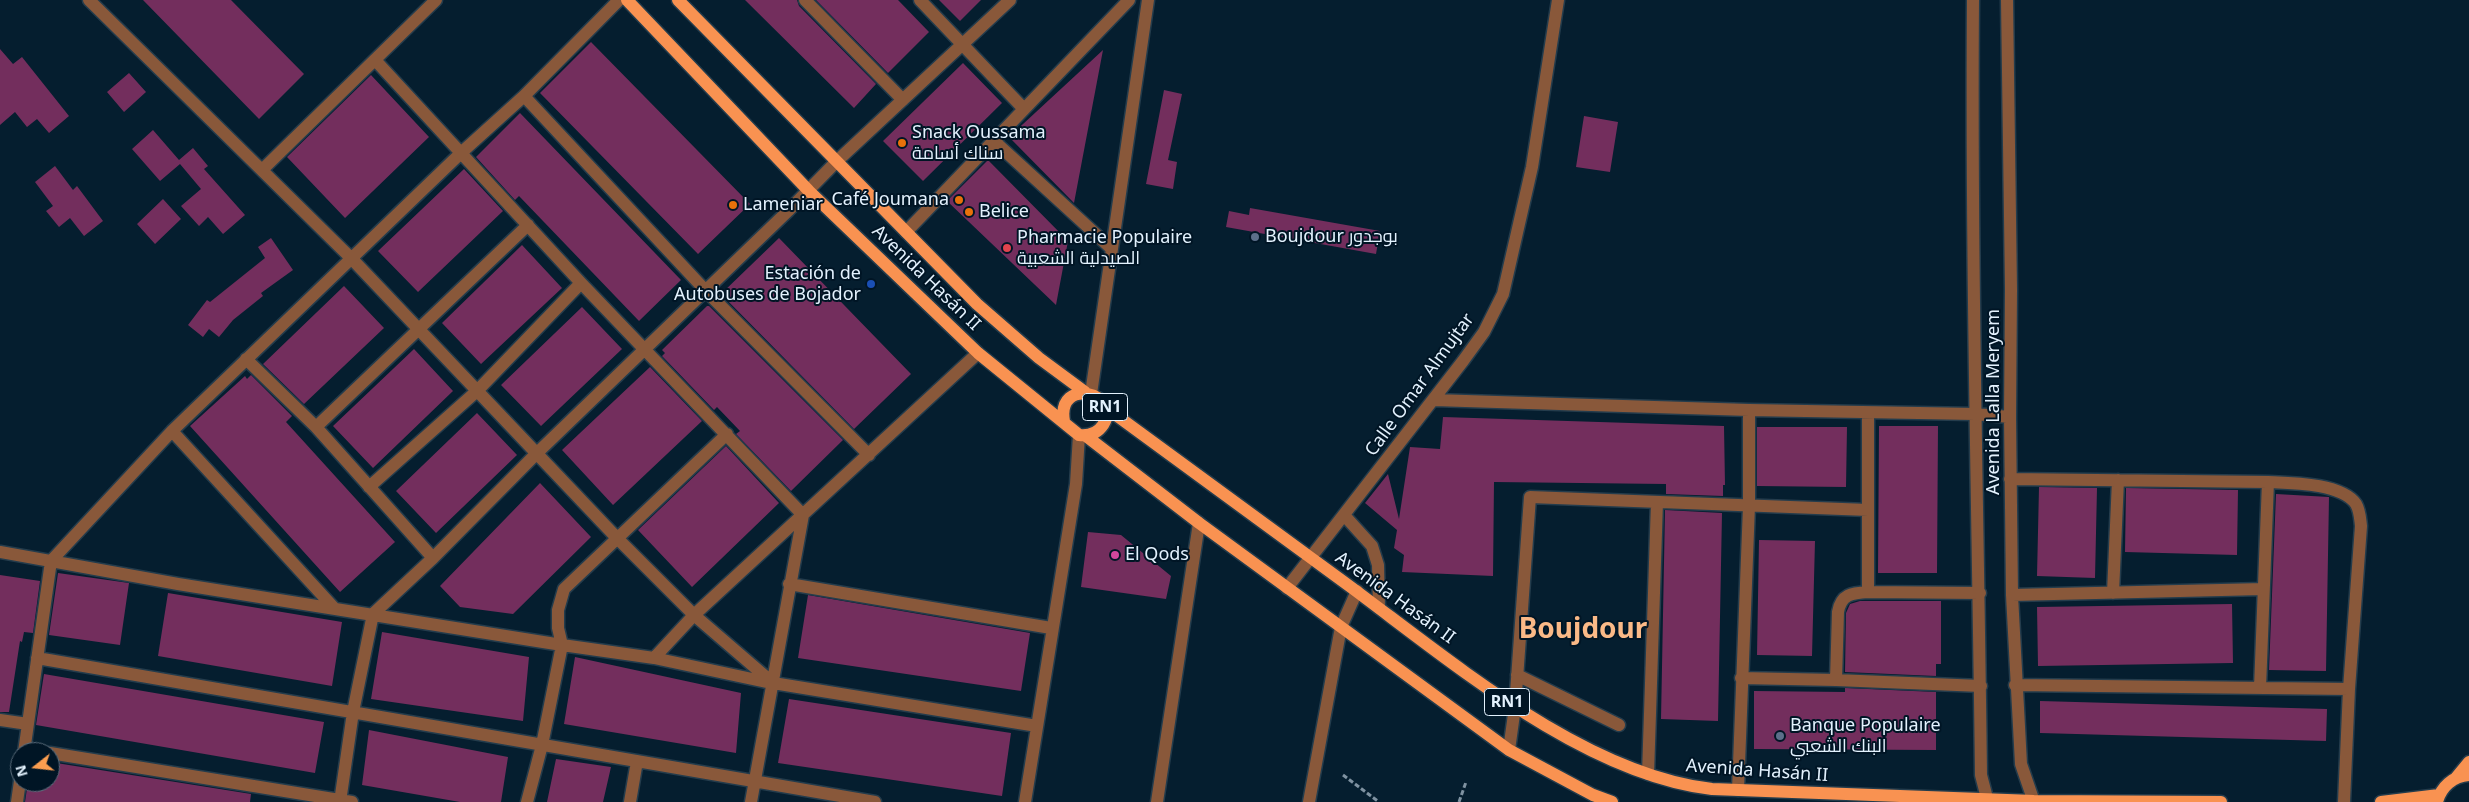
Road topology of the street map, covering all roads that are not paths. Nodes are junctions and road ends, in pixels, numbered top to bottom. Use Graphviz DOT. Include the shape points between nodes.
graph roads {
  1 [pos="89,0"];
  2 [pos="436,0"];
  3 [pos="619,0"];
  4 [pos="627,0"];
  5 [pos="678,0"];
  6 [pos="805,0"];
  7 [pos="920,0"];
  8 [pos="1010,0"];
  9 [pos="1129,0"];
  10 [pos="1148,0"];
  11 [pos="1558,0"];
  12 [pos="1973,0"];
  13 [pos="2007,0"];
  14 [pos="962,44"];
  15 [pos="376,61"];
  16 [pos="524,96"];
  17 [pos="903,100"];
  18 [pos="1024,109"];
  19 [pos="994,141"];
  20 [pos="462,152"];
  21 [pos="837,161"];
  22 [pos="262,170"];
  23 [pos="809,191"];
  24 [pos="528,225"];
  25 [pos="906,232"];
  26 [pos="1112,250"];
  27 [pos="352,259"];
  28 [pos="581,283"];
  29 [pos="706,291"];
  30 [pos="420,328"];
  31 [pos="646,349"];
  32 [pos="978,353"];
  33 [pos="246,360"];
  34 [pos="477,391"];
  35 [pos="1088,393"];
  36 [pos="1434,400"];
  37 [pos="1105,407"];
  38 [pos="1749,410"];
  39 [pos="1868,413"];
  40 [pos="1975,414"];
  41 [pos="2010,417"];
  42 [pos="1064,421"];
  43 [pos="316,427"];
  44 [pos="172,431"];
  45 [pos="727,434"];
  46 [pos="1082,435"];
  47 [pos="536,454"];
  48 [pos="869,455"];
  49 [pos="2010,479"];
  50 [pos="2118,480"];
  51 [pos="2268,482"];
  52 [pos="369,488"];
  53 [pos="1657,502"];
  54 [pos="1749,506"];
  55 [pos="1868,510"];
  56 [pos="803,515"];
  57 [pos="1344,515"];
  58 [pos="1199,523"];
  59 [pos="617,538"];
  60 [pos="0,552"];
  61 [pos="1310,557"];
  62 [pos="433,558"];
  63 [pos="51,561"];
  64 [pos="789,584"];
  65 [pos="1287,588"];
  66 [pos="2264,589"];
  67 [pos="1357,592"];
  68 [pos="1868,592"];
  69 [pos="1980,592"];
  70 [pos="2112,593"];
  71 [pos="2012,595"];
  72 [pos="1379,608"];
  73 [pos="334,609"];
  74 [pos="373,614"];
  75 [pos="694,615"];
  76 [pos="1051,628"];
  77 [pos="1341,628"];
  78 [pos="562,646"];
  79 [pos="37,658"];
  80 [pos="654,658"];
  81 [pos="1517,675"];
  82 [pos="1741,678"];
  83 [pos="1836,680"];
  84 [pos="774,683"];
  85 [pos="2015,685"];
  86 [pos="1981,686"];
  87 [pos="2260,688"];
  88 [pos="2349,689"];
  89 [pos="1515,707"];
  90 [pos="353,712"];
  91 [pos="0,720"];
  92 [pos="28,724"];
  93 [pos="1619,725"];
  94 [pos="1036,726"];
  95 [pos="25,742"];
  96 [pos="542,745"];
  97 [pos="1509,750"];
  98 [pos="60,755"];
  99 [pos="638,761"];
  100 [pos="2469,762"];
  101 [pos="1648,774"];
  102 [pos="2469,775"];
  103 [pos="2455,779"];
  104 [pos="754,781"];
  105 [pos="1738,790"];
  106 [pos="1592,798"];
  107 [pos="1807,798"];
  108 [pos="1831,798"];
  109 [pos="2438,798"];
  110 [pos="344,801"];
  111 [pos="1987,801"];
  112 [pos="2034,801"];
  113 [pos="527,802"];
  114 [pos="630,802"];
  115 [pos="751,802"];
  116 [pos="875,802"];
  117 [pos="1025,802"];
  118 [pos="1158,802"];
  119 [pos="1310,802"];
  120 [pos="1612,802"];
  121 [pos="2222,802"];
  122 [pos="2344,802"];
  123 [pos="2381,802"];
  1 -- 22 [label="street"];
  2 -- 15 [label="street"];
  3 -- 16 [label="street"];
  4 -- 23 [label="main road, Avenida Hasán II / RN1"];
  5 -- 21 [label="main road, Avenida Hasán II / RN1"];
  6 -- 17 [label="street"];
  7 -- 14 [label="street"];
  8 -- 14 [label="street"];
  9 -- 18 [label="street"];
  10 -- 26 [label="street"];
  11 -- 36 [label="street, Calle Omar Almujtar" via="1532,167 1503,294 1484,332"];
  12 -- 40 [label="street, Avenida Lalla Meryem"];
  13 -- 41 [label="street, Avenida Lalla Meryem" via="2012,288"];
  14 -- 17 [label="street"];
  14 -- 18 [label="street"];
  15 -- 20 [label="street"];
  15 -- 22 [label="street"];
  16 -- 20 [label="street"];
  16 -- 29 [label="street"];
  17 -- 21 [label="street"];
  18 -- 19 [label="street"];
  19 -- 25 [label="street"];
  19 -- 26 [label="street"];
  20 -- 24 [label="street"];
  20 -- 27 [label="street"];
  21 -- 23 [label="street"];
  21 -- 25 [label="main road, Avenida Hasán II / RN1"];
  22 -- 27 [label="street"];
  23 -- 29 [label="street"];
  23 -- 32 [label="main road, Avenida Hasán II / RN1"];
  24 -- 28 [label="street"];
  24 -- 30 [label="street"];
  25 -- 35 [label="main road, Avenida Hasán II / RN1" via="977,304 1039,358"];
  26 -- 35 [label="street"];
  27 -- 30 [label="street"];
  27 -- 33 [label="street"];
  28 -- 31 [label="street"];
  28 -- 34 [label="street"];
  29 -- 31 [label="street"];
  29 -- 48 [label="street"];
  30 -- 34 [label="street"];
  30 -- 43 [label="street"];
  31 -- 45 [label="street"];
  31 -- 47 [label="street"];
  32 -- 42 [label="main road, Avenida Hasán II / RN1"];
  32 -- 48 [label="street"];
  33 -- 43 [label="street"];
  33 -- 44 [label="street"];
  34 -- 47 [label="street"];
  34 -- 52 [label="street"];
  35 -- 37 [label="main road, RN1" via="1097,397"];
  35 -- 42 [label="main road, RN1" via="1072,396 1067,401"];
  36 -- 38 [label="street"];
  36 -- 57 [label="street, Calle Omar Almujtar"];
  37 -- 46 [label="main road, RN1" via="1105,420 1098,431"];
  37 -- 61 [label="main road, Avenida Hasán II / RN1"];
  38 -- 39 [label="street"];
  38 -- 54 [label="street"];
  39 -- 40 [label="street"];
  39 -- 55 [label="street"];
  40 -- 41 [label="street"];
  40 -- 69 [label="street, Avenida Lalla Meryem"];
  41 -- 49 [label="street, Avenida Lalla Meryem"];
  42 -- 46 [label="main road, RN1"];
  43 -- 52 [label="street"];
  44 -- 63 [label="street"];
  44 -- 73 [label="street"];
  45 -- 56 [label="street"];
  45 -- 59 [label="street"];
  46 -- 58 [label="main road, RN1"];
  46 -- 76 [label="street"];
  47 -- 59 [label="street"];
  47 -- 62 [label="street"];
  48 -- 56 [label="street"];
  49 -- 50 [label="street"];
  49 -- 71 [label="street, Avenida Lalla Meryem"];
  50 -- 51 [label="street"];
  50 -- 70 [label="street"];
  51 -- 66 [label="street"];
  51 -- 88 [label="street" via="2342,492 2355,503 2360,513"];
  52 -- 62 [label="street"];
  53 -- 54 [label="street"];
  53 -- 81 [label="street" via="1530,497"];
  53 -- 101 [label="street"];
  54 -- 55 [label="street"];
  54 -- 82 [label="street"];
  55 -- 68 [label="street"];
  56 -- 64 [label="street"];
  56 -- 75 [label="street"];
  57 -- 61 [label="street, Calle Omar Almujtar"];
  57 -- 72 [label="street" via="1372,546 1378,565"];
  58 -- 65 [label="main road, RN1"];
  58 -- 118 [label="street"];
  59 -- 75 [label="street"];
  59 -- 78 [label="street" via="564,589 558,610"];
  60 -- 63 [label="street"];
  61 -- 65 [label="street, Calle Omar Almujtar"];
  61 -- 67 [label="main road, Avenida Hasán II / RN1"];
  62 -- 74 [label="street"];
  63 -- 73 [label="street"];
  63 -- 79 [label="street"];
  64 -- 76 [label="street"];
  64 -- 84 [label="street"];
  65 -- 77 [label="main road, RN1"];
  66 -- 70 [label="street"];
  66 -- 87 [label="street"];
  67 -- 72 [label="main road, Avenida Hasán II / RN1"];
  67 -- 77 [label="street"];
  68 -- 69 [label="street"];
  68 -- 83 [label="street" via="1851,593 1839,605"];
  69 -- 86 [label="street, Avenida Lalla Meryem"];
  70 -- 71 [label="street"];
  71 -- 85 [label="street, Avenida Lalla Meryem"];
  72 -- 89 [label="main road, Avenida Hasán II / RN1"];
  73 -- 74 [label="street"];
  74 -- 78 [label="street"];
  74 -- 90 [label="street"];
  75 -- 80 [label="street"];
  75 -- 84 [label="street"];
  76 -- 94 [label="street"];
  77 -- 97 [label="main road, RN1"];
  77 -- 119 [label="street"];
  78 -- 80 [label="street"];
  78 -- 96 [label="street"];
  79 -- 90 [label="street"];
  79 -- 92 [label="street"];
  80 -- 84 [label="street"];
  81 -- 89 [label="street"];
  81 -- 93 [label="street"];
  82 -- 83 [label="street"];
  82 -- 105 [label="street"];
  83 -- 86 [label="street"];
  84 -- 94 [label="street"];
  84 -- 104 [label="street"];
  85 -- 87 [label="street"];
  85 -- 112 [label="street, Avenida Lalla Meryem" via="2021,764"];
  86 -- 111 [label="street, Avenida Lalla Meryem" via="1981,776"];
  87 -- 88 [label="street"];
  88 -- 122 [label="street"];
  89 -- 97 [label="street"];
  89 -- 101 [label="main road, Avenida Hasán II / RN1" via="1615,761"];
  90 -- 96 [label="street"];
  90 -- 110 [label="street"];
  91 -- 92 [label="street"];
  92 -- 95 [label="street"];
  94 -- 117 [label="street"];
  96 -- 99 [label="street"];
  96 -- 113 [label="street"];
  97 -- 106 [label="main road, RN1"];
  98 -- 110 [label="street"];
  99 -- 104 [label="street"];
  99 -- 114 [label="street"];
  100 -- 103 [label="main road"];
  101 -- 105 [label="main road, Avenida Hasán II / RN1" via="1685,786"];
  102 -- 103 [label="main road"];
  103 -- 109 [label="main road"];
  104 -- 115 [label="street"];
  104 -- 116 [label="street"];
  105 -- 107 [label="main road, Avenida Hasán II / RN1"];
  106 -- 120 [label="main road, RN1"];
  107 -- 108 [label="main road, Avenida Hasán II / RN1"];
  108 -- 111 [label="main road, Avenida Hasán II / RN1"];
  109 -- 123 [label="main road"];
  111 -- 112 [label="main road, Avenida Hasán II / RN1"];
  112 -- 121 [label="main road, Avenida Hasán II / RN1"];
}
